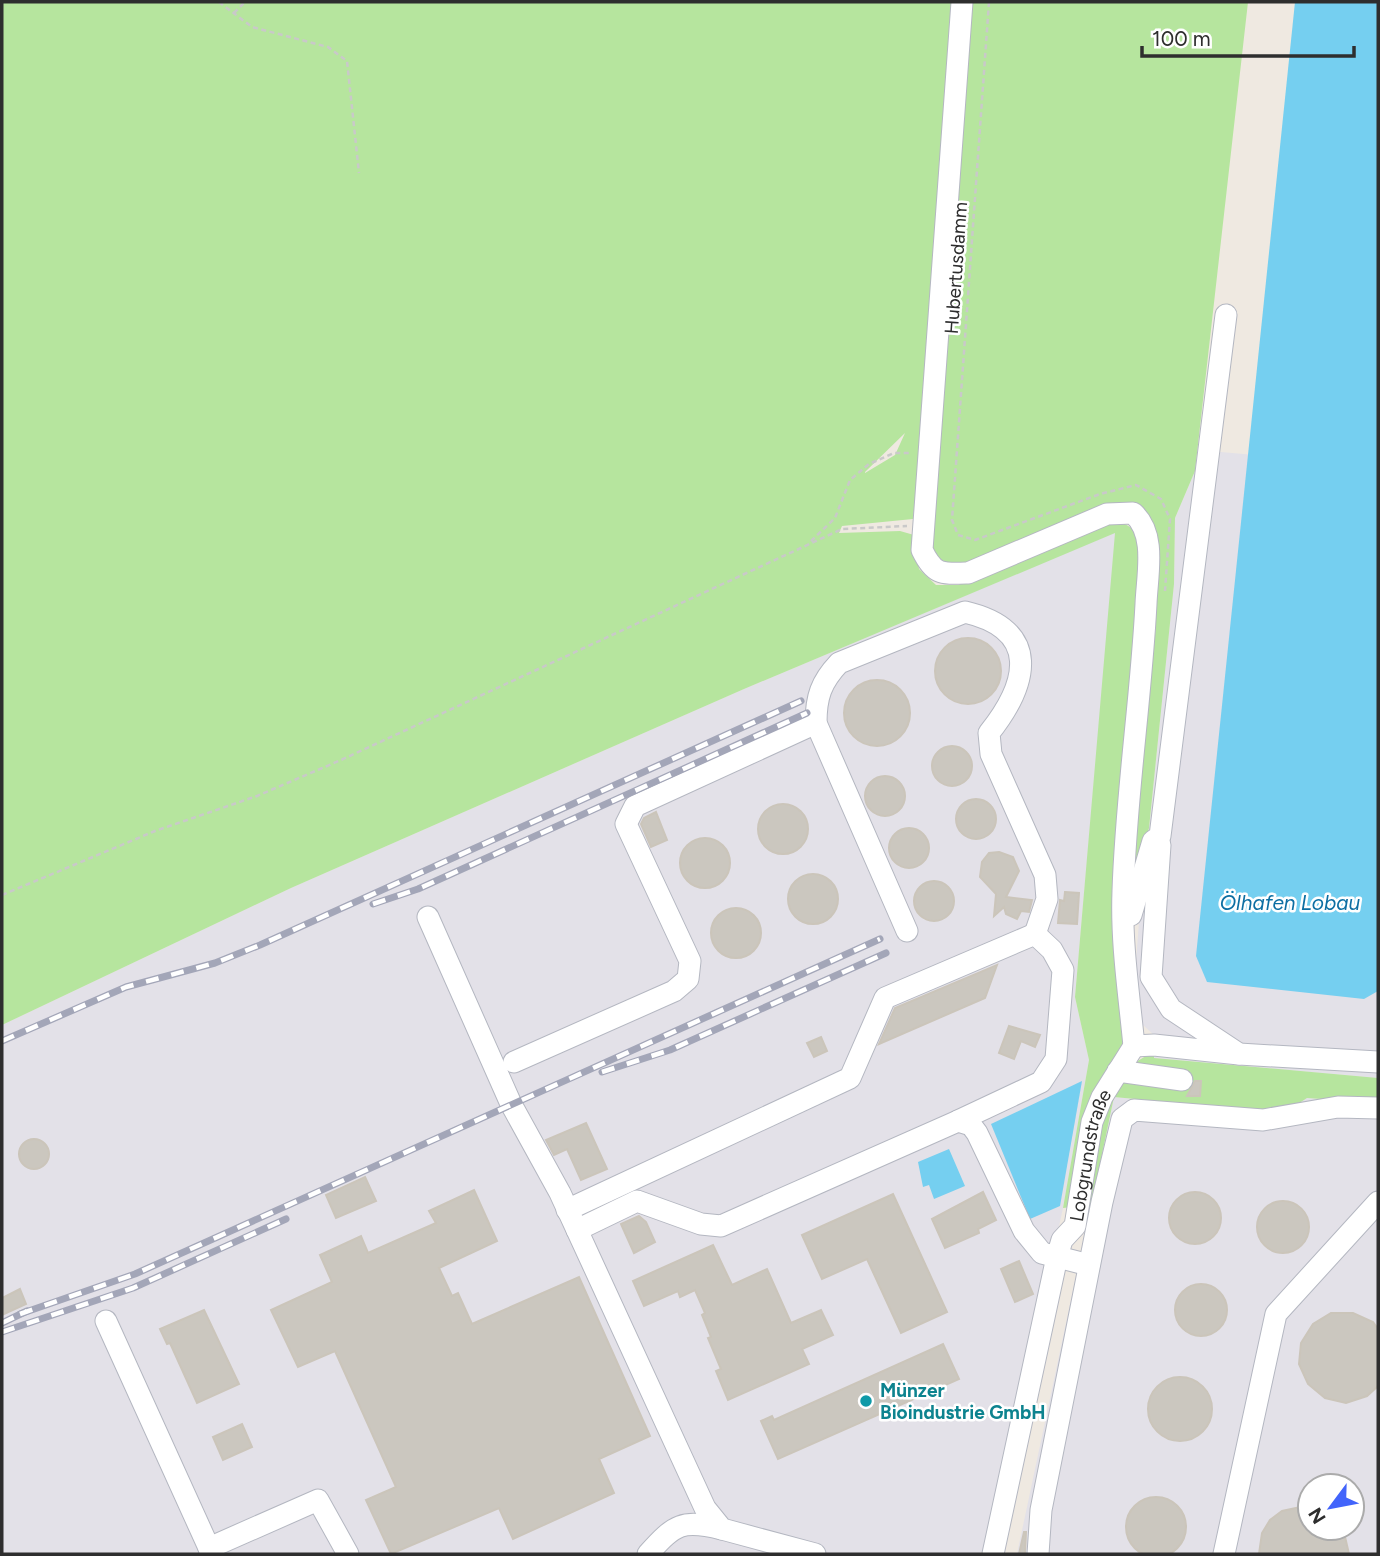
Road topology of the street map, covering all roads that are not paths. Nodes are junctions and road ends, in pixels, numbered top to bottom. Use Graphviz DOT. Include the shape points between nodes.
graph roads {
  1 [pos="962,2"];
  2 [pos="1226,315"];
  3 [pos="816,723"];
  4 [pos="1160,836"];
  5 [pos="428,918"];
  6 [pos="907,931"];
  7 [pos="1124,933"];
  8 [pos="1035,934"];
  9 [pos="1134,1046"];
  10 [pos="1239,1054"];
  11 [pos="514,1062"];
  12 [pos="1378,1062"];
  13 [pos="1118,1071"];
  14 [pos="1182,1080"];
  15 [pos="1378,1108"];
  16 [pos="958,1121"];
  17 [pos="1378,1202"];
  18 [pos="567,1210"];
  19 [pos="576,1230"];
  20 [pos="1057,1257"];
  21 [pos="1089,1265"];
  22 [pos="106,1321"];
  23 [pos="722,1529"];
  24 [pos="211,1551"];
  25 [pos="348,1554"];
  26 [pos="648,1554"];
  27 [pos="816,1554"];
  28 [pos="993,1554"];
  29 [pos="1038,1554"];
  30 [pos="1224,1554"];
  1 -- 7 [label="lane" via="922,550 930,566 944,574 968,573 1107,514 1133,513 1143,521 1148,544 1146,605 1124,878"];
  2 -- 4 [label="lane"];
  3 -- 6 [label="lane"];
  3 -- 8 [label="lane" via="816,702 824,679 839,663 965,612 1002,626 1022,662 1011,705 989,733 991,754 1045,875 1047,899"];
  3 -- 11 [label="lane" via="635,806 626,824 690,961 688,979 674,991"];
  4 -- 7 [label="lane" via="1153,841"];
  4 -- 10 [label="lane" via="1151,976 1171,1009"];
  5 -- 18 [label="lane" via="511,1104"];
  7 -- 9 [label="lane"];
  8 -- 16 [label="lane" via="1052,950 1063,970 1056,1059 1041,1082"];
  8 -- 18 [label="lane" via="885,998 849,1078"];
  9 -- 10 [label="lane"];
  9 -- 13 [label="lane, Lobgrundstraße"];
  10 -- 12 [label="lane"];
  13 -- 14 [label="lane"];
  13 -- 20 [label="lane, Lobgrundstraße" via="1092,1122 1075,1226 1062,1240"];
  15 -- 21 [label="lane" via="1338,1107 1263,1120 1147,1110 1128,1113 1117,1130"];
  16 -- 19 [label="lane" via="721,1226 701,1224 637,1200"];
  16 -- 20 [label="lane" via="971,1125 977,1133 1024,1231 1042,1253"];
  17 -- 30 [label="lane" via="1276,1314"];
  18 -- 19 [label="lane"];
  19 -- 23 [label="lane" via="705,1508"];
  20 -- 21 [label="lane"];
  20 -- 28 [label="lane, Lobgrundstraße"];
  21 -- 29 [label="lane" via="1041,1510"];
  22 -- 24 [label="lane"];
  23 -- 26 [label="lane" via="695,1522 678,1525"];
  23 -- 27 [label="lane"];
  24 -- 25 [label="lane" via="317,1500"];
}
